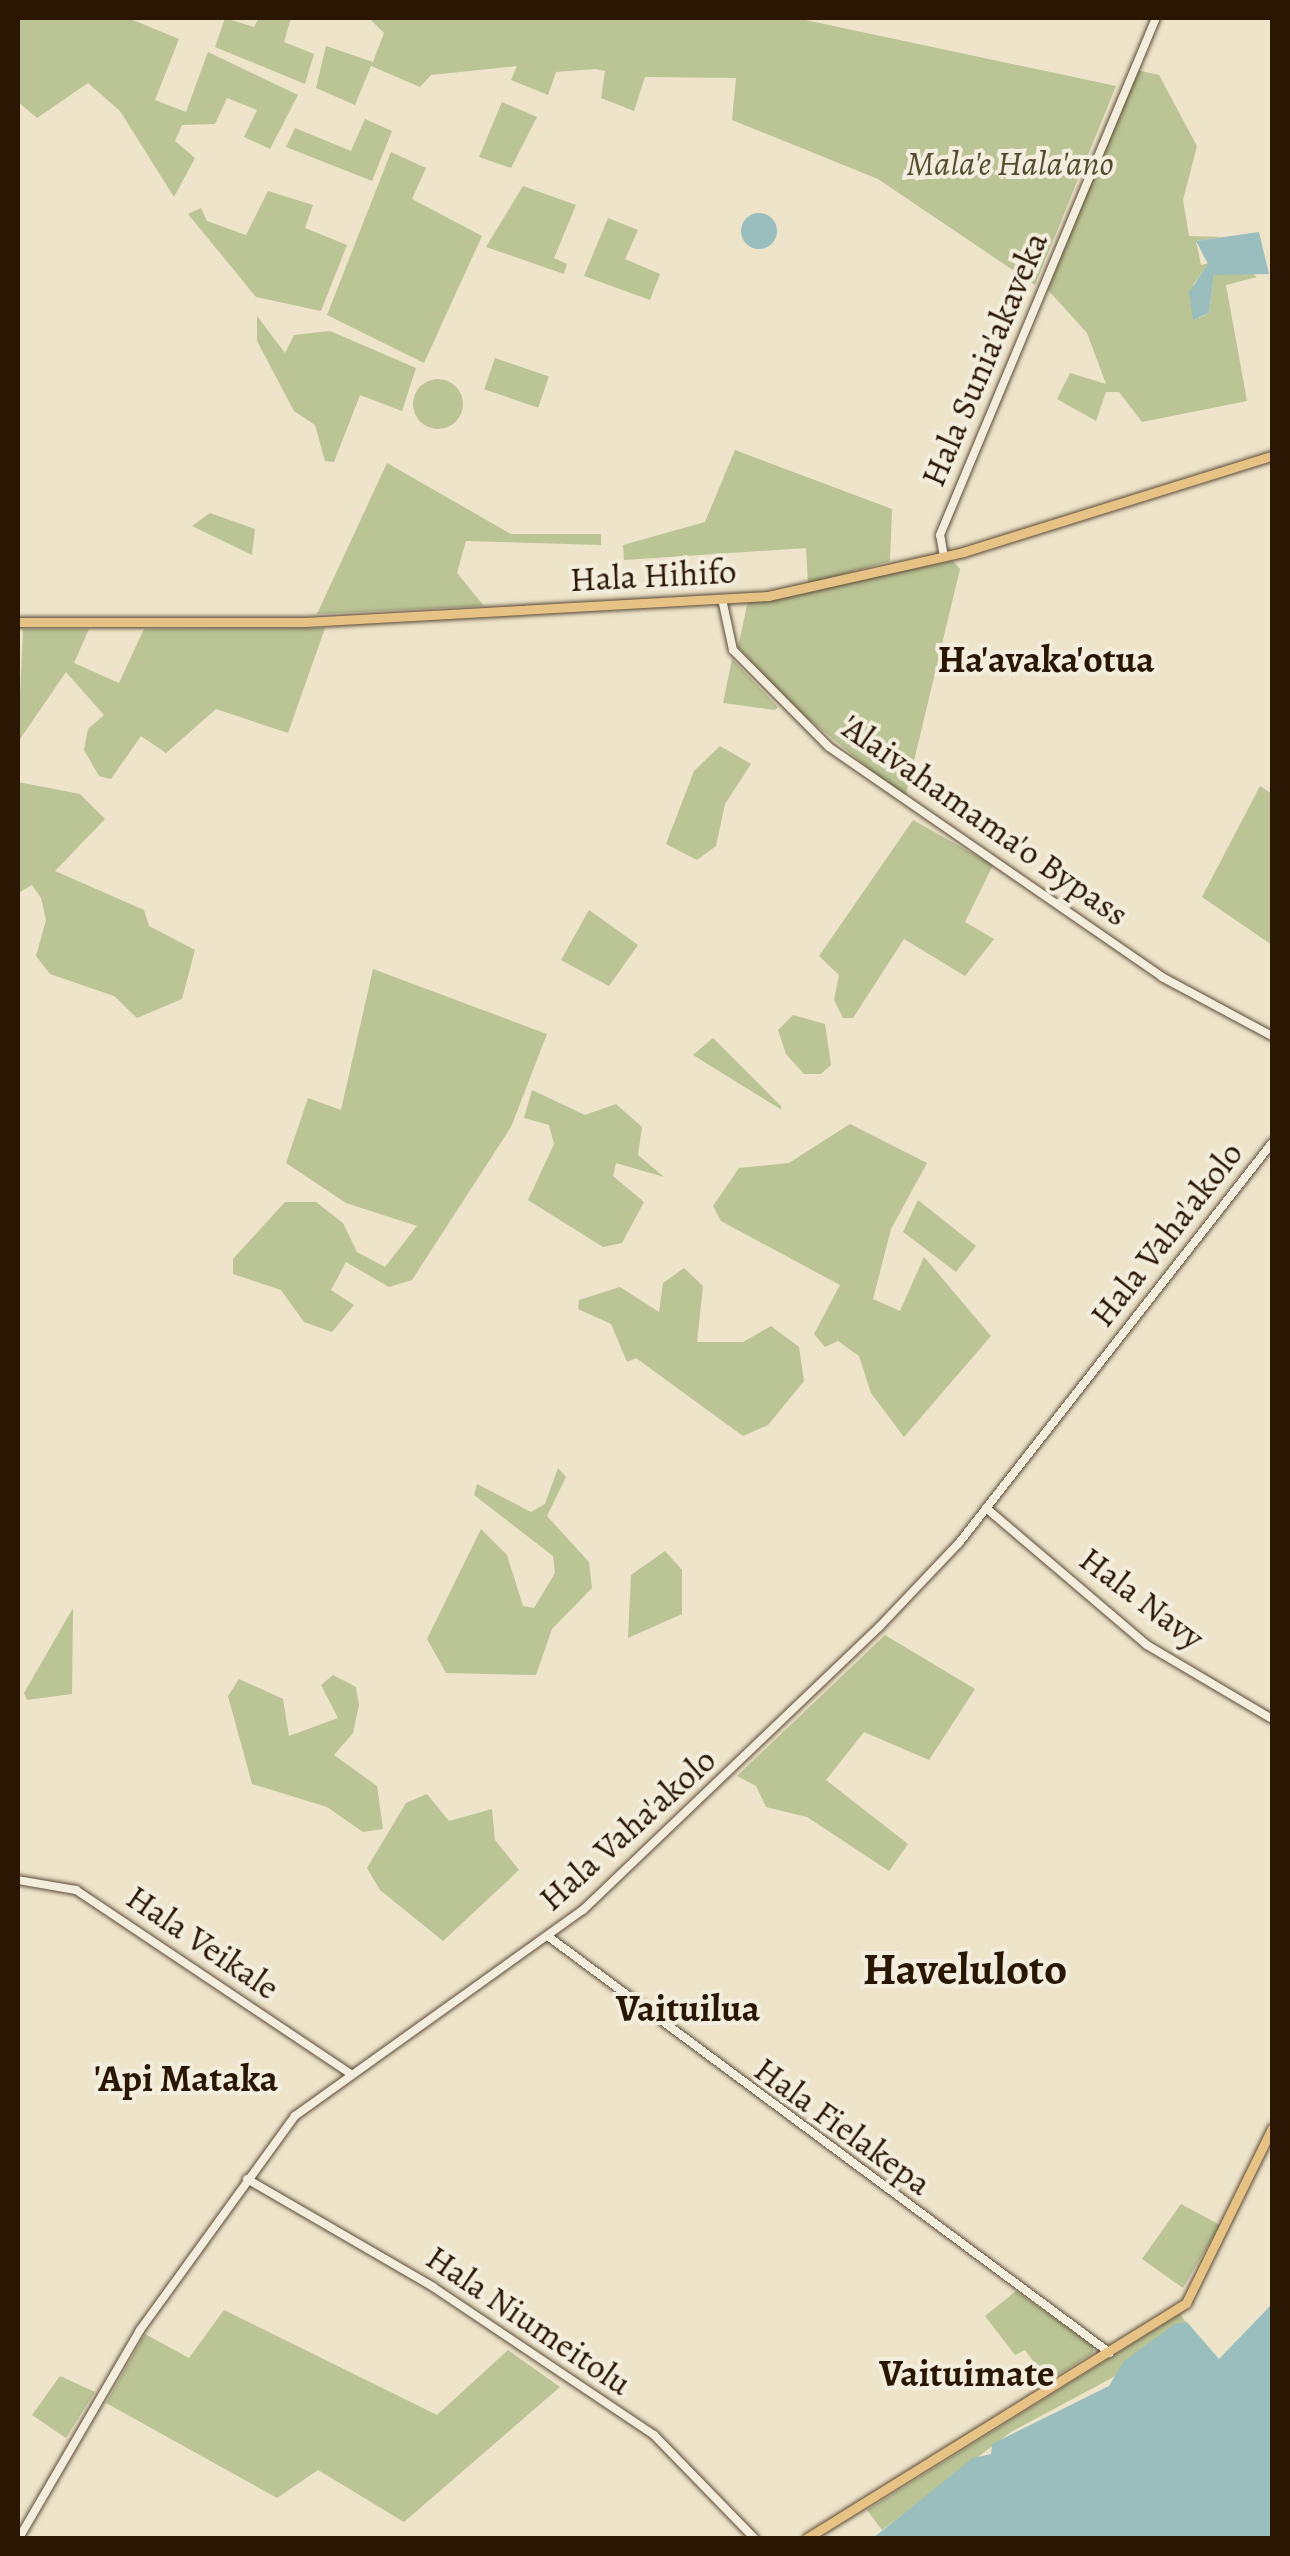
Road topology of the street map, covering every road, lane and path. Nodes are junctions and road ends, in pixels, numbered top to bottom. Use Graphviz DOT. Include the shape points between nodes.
graph roads {
  1 [pos="1156,18"];
  2 [pos="1272,456"];
  3 [pos="944,557"];
  4 [pos="722,599"];
  5 [pos="18,622"];
  6 [pos="1272,1036"];
  7 [pos="1272,1143"];
  8 [pos="986,1508"];
  9 [pos="1272,1720"];
  10 [pos="18,1880"];
  11 [pos="548,1937"];
  12 [pos="349,2073"];
  13 [pos="1272,2128"];
  14 [pos="247,2179"];
  15 [pos="1110,2353"];
  16 [pos="19,2538"];
  17 [pos="754,2538"];
  18 [pos="806,2538"];
  1 -- 3 [label="street, Hala Sunia'akaveka" via="940,535"];
  2 -- 3 [label="main road, Hala Hihifo"];
  3 -- 4 [label="main road, Hala Hihifo" via="805,591"];
  4 -- 5 [label="main road, Hala Hihifo" via="305,622"];
  4 -- 6 [label="street, 'Alaivahamama'o Bypass" via="733,650 829,747 1162,978"];
  7 -- 8 [label="street, Hala Vaha'akolo"];
  8 -- 9 [label="street, Hala Navy" via="1147,1645"];
  8 -- 11 [label="street, Hala Vaha'akolo" via="694,1808"];
  10 -- 12 [label="street, Hala Veikale" via="76,1890"];
  11 -- 12 [label="street, Hala Vaha'akolo"];
  11 -- 15 [label="street, Hala Fielakepa"];
  12 -- 14 [label="street, Hala Vaha'akolo" via="294,2116"];
  13 -- 15 [label="main road" via="1201,2287"];
  14 -- 16 [label="street, Hala Vaha'akolo" via="140,2330"];
  14 -- 17 [label="street, Hala Niumeitolu" via="433,2287 665,2443"];
  15 -- 18 [label="main road"];
}
